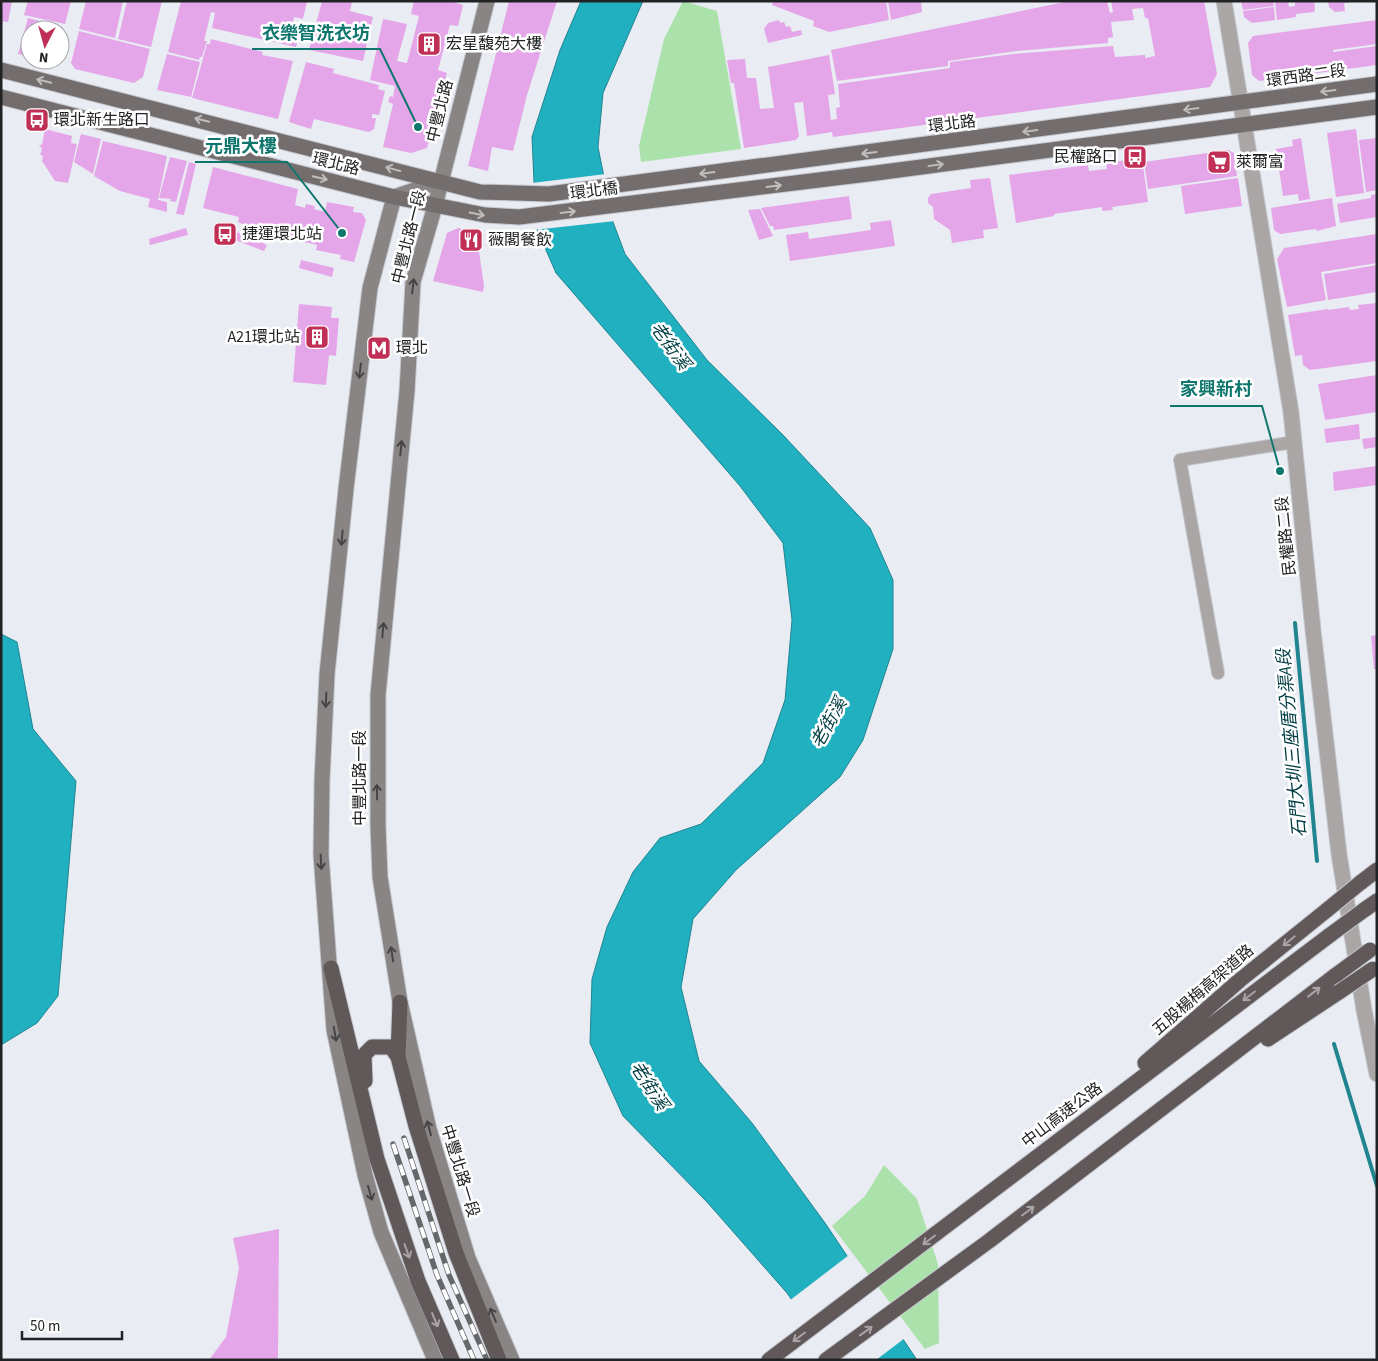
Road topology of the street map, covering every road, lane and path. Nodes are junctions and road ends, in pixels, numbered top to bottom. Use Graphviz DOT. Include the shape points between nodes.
graph roads {
  1 [pos="486,1"];
  2 [pos="1224,1"];
  3 [pos="1,70"];
  4 [pos="1377,84"];
  5 [pos="1,97"];
  6 [pos="1239,102"];
  7 [pos="1377,107"];
  8 [pos="1244,125"];
  9 [pos="669,178"];
  10 [pos="440,181"];
  11 [pos="517,194"];
  12 [pos="394,197"];
  13 [pos="435,206"];
  14 [pos="519,217"];
  15 [pos="1294,442"];
  16 [pos="1218,674"];
  17 [pos="1377,870"];
  18 [pos="1377,901"];
  19 [pos="1373,947"];
  20 [pos="1375,967"];
  21 [pos="331,968"];
  22 [pos="400,1002"];
  23 [pos="398,1057"];
  24 [pos="1377,1074"];
  25 [pos="1151,1118"];
  26 [pos="1056,1142"];
  27 [pos="377,1159"];
  28 [pos="435,1360"];
  29 [pos="452,1360"];
  30 [pos="499,1360"];
  31 [pos="512,1360"];
  32 [pos="769,1360"];
  33 [pos="826,1360"];
  1 -- 10 [label="main road, 中豐北路"];
  2 -- 6 [label="street, 民權路二段"];
  10 -- 3 [label="main road, 環北路, one-way"];
  4 -- 6 [label="main road, 環西路二段, one-way"];
  5 -- 12 [label="main road, 環北路, one-way"];
  6 -- 8 [label="street, 民權路二段"];
  6 -- 9 [label="main road, 環北路, one-way"];
  7 -- 8 [label="main road"];
  14 -- 8 [label="main road, 環北橋, one-way"];
  8 -- 15 [label="street, 民權路二段" via="1292,412"];
  9 -- 11 [label="main road, 環北橋" via="549,194"];
  10 -- 11 [label="main road, 環北路" via="480,192"];
  10 -- 12 [label="main road"];
  10 -- 13 [label="main road, 中豐北路一段"];
  12 -- 13 [label="main road, 環北路"];
  12 -- 21 [label="main road, 中豐北路一段, one-way" via="370,288 327,674 321,855"];
  13 -- 14 [label="main road, 環北路, one-way"];
  22 -- 13 [label="main road, 中豐北路一段, one-way" via="380,877 378,695 407,391 413,282"];
  15 -- 16 [label="street" via="1180,460"];
  15 -- 24 [label="street, 民權路二段" via="1338,845"];
  17 -- 26 [label="highway, 五股楊梅高架道路, one-way, bridge" via="1240,980"];
  18 -- 26 [label="highway, 中山高速公路, one-way, bridge"];
  25 -- 19 [label="highway, one-way, bridge"];
  20 -- 25 [label="highway, bridge"];
  21 -- 27 [label="highway"];
  21 -- 28 [label="main road, 中豐北路一段, one-way" via="334,1030 365,1175 381,1232"];
  22 -- 23 [label="highway"];
  31 -- 22 [label="main road, 中豐北路一段, one-way" via="468,1258 429,1129"];
  23 -- 27 [label="highway" via="391,1047 383,1046 372,1047 364,1055"];
  23 -- 30 [label="highway" via="456,1252"];
  33 -- 25 [label="highway, one-way"];
  26 -- 32 [label="highway, 中山高速公路, one-way"];
  27 -- 29 [label="highway, one-way" via="418,1281"];
}
